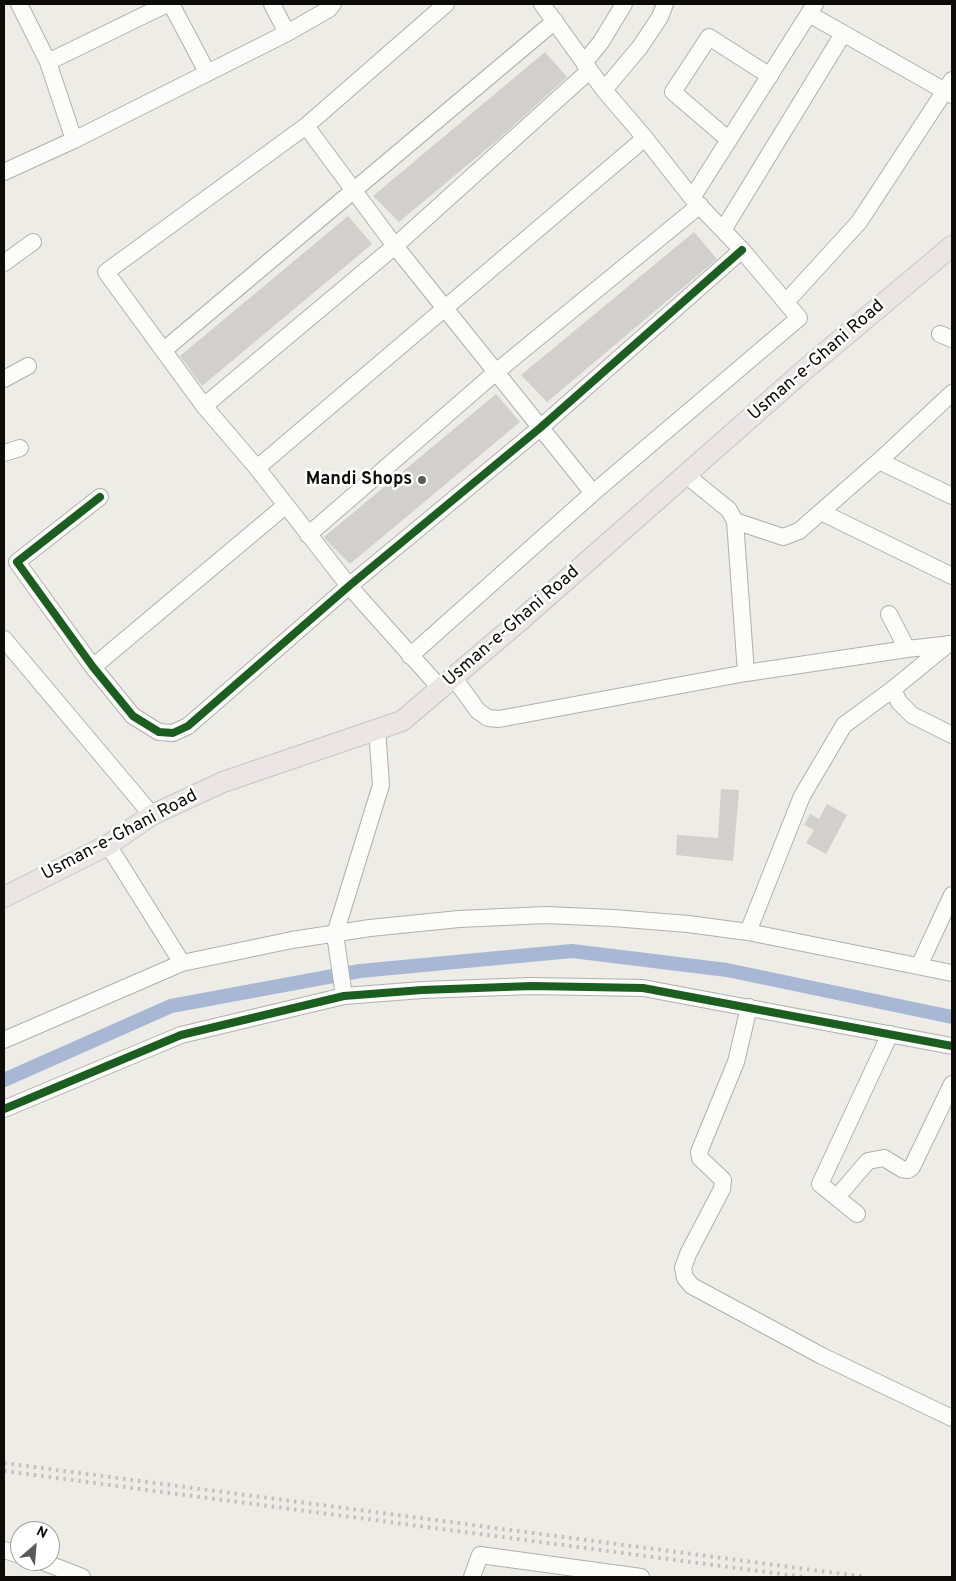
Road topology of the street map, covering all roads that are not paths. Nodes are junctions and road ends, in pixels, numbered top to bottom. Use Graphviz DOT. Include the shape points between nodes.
graph roads {
  1 [pos="19,4"];
  2 [pos="166,4"];
  3 [pos="171,4"];
  4 [pos="272,4"];
  5 [pos="333,4"];
  6 [pos="446,4"];
  7 [pos="542,4"];
  8 [pos="624,4"];
  9 [pos="665,4"];
  10 [pos="812,9"];
  11 [pos="555,21"];
  12 [pos="286,33"];
  13 [pos="843,34"];
  14 [pos="48,62"];
  15 [pos="586,67"];
  16 [pos="207,72"];
  17 [pos="770,76"];
  18 [pos="950,89"];
  19 [pos="604,90"];
  20 [pos="306,126"];
  21 [pos="646,138"];
  22 [pos="74,140"];
  23 [pos="729,140"];
  24 [pos="4,172"];
  25 [pos="354,188"];
  26 [pos="696,201"];
  27 [pos="723,230"];
  28 [pos="33,242"];
  29 [pos="395,246"];
  30 [pos="952,246"];
  31 [pos="742,250"];
  32 [pos="4,263"];
  33 [pos="786,302"];
  34 [pos="447,308"];
  35 [pos="164,350"];
  36 [pos="28,366"];
  37 [pos="496,372"];
  38 [pos="4,379"];
  39 [pos="952,393"];
  40 [pos="204,406"];
  41 [pos="540,428"];
  42 [pos="20,448"];
  43 [pos="4,452"];
  44 [pos="879,461"];
  45 [pos="257,468"];
  46 [pos="686,475"];
  47 [pos="593,493"];
  48 [pos="952,496"];
  49 [pos="100,497"];
  50 [pos="286,505"];
  51 [pos="821,512"];
  52 [pos="734,521"];
  53 [pos="308,534"];
  54 [pos="952,576"];
  55 [pos="349,586"];
  56 [pos="890,614"];
  57 [pos="4,639"];
  58 [pos="951,641"];
  59 [pos="907,649"];
  60 [pos="410,656"];
  61 [pos="94,667"];
  62 [pos="746,673"];
  63 [pos="447,683"];
  64 [pos="893,689"];
  65 [pos="377,729"];
  66 [pos="952,735"];
  67 [pos="152,815"];
  68 [pos="108,845"];
  69 [pos="952,895"];
  70 [pos="4,897"];
  71 [pos="748,932"];
  72 [pos="334,934"];
  73 [pos="182,963"];
  74 [pos="919,966"];
  75 [pos="952,973"];
  76 [pos="344,993"];
  77 [pos="749,1007"];
  78 [pos="890,1034"];
  79 [pos="4,1040"];
  80 [pos="952,1046"];
  81 [pos="952,1084"];
  82 [pos="4,1109"];
  83 [pos="837,1198"];
  84 [pos="857,1214"];
  85 [pos="952,1418"];
  86 [pos="60,1568"];
  87 [pos="82,1577"];
  88 [pos="472,1577"];
  89 [pos="642,1577"];
  1 -- 14 [label="street"];
  2 -- 14 [label="street"];
  3 -- 16 [label="street"];
  4 -- 12 [label="street"];
  5 -- 12 [label="street"];
  6 -- 20 [label="street"];
  7 -- 11 [label="street"];
  8 -- 15 [label="street"];
  9 -- 19 [label="street" via="640,46"];
  10 -- 13 [label="street"];
  10 -- 17 [label="street"];
  11 -- 15 [label="street"];
  11 -- 25 [label="street"];
  12 -- 16 [label="street"];
  13 -- 18 [label="street"];
  13 -- 27 [label="street"];
  14 -- 22 [label="street"];
  15 -- 19 [label="street"];
  15 -- 29 [label="street"];
  16 -- 22 [label="street"];
  17 -- 23 [label="street"];
  17 -- 23 [label="street" via="709,37 673,92"];
  18 -- 33 [label="street" via="859,222"];
  19 -- 21 [label="street"];
  20 -- 25 [label="street"];
  20 -- 35 [label="street" via="106,272"];
  21 -- 26 [label="street"];
  21 -- 34 [label="street"];
  22 -- 24 [label="street"];
  23 -- 26 [label="street"];
  25 -- 29 [label="street"];
  25 -- 35 [label="street"];
  26 -- 27 [label="street"];
  26 -- 37 [label="street"];
  27 -- 31 [label="street"];
  28 -- 32 [label="street"];
  29 -- 34 [label="street"];
  29 -- 40 [label="street"];
  30 -- 46 [label="main road, Usman-e-Ghani Road"];
  31 -- 33 [label="street"];
  31 -- 41 [label="street"];
  33 -- 47 [label="street" via="799,318"];
  34 -- 37 [label="street"];
  34 -- 45 [label="street"];
  35 -- 40 [label="street"];
  36 -- 38 [label="street"];
  37 -- 41 [label="street"];
  37 -- 53 [label="street"];
  39 -- 44 [label="street"];
  40 -- 45 [label="street"];
  41 -- 47 [label="street"];
  41 -- 55 [label="street"];
  42 -- 43 [label="street"];
  44 -- 48 [label="street"];
  44 -- 51 [label="street"];
  45 -- 50 [label="street"];
  46 -- 52 [label="street" via="729,510"];
  46 -- 63 [label="main road, Usman-e-Ghani Road"];
  47 -- 60 [label="street"];
  49 -- 61 [label="street" via="16,562"];
  50 -- 53 [label="street"];
  50 -- 61 [label="street"];
  51 -- 52 [label="street" via="799,531 783,537"];
  51 -- 54 [label="street"];
  52 -- 62 [label="street"];
  53 -- 55 [label="street"];
  55 -- 60 [label="street"];
  55 -- 61 [label="street" via="188,726 173,733 160,732 133,716"];
  56 -- 59 [label="street"];
  57 -- 67 [label="street"];
  58 -- 59 [label="street"];
  58 -- 64 [label="street"];
  59 -- 62 [label="street"];
  60 -- 63 [label="street"];
  62 -- 63 [label="street" via="499,719 488,718 478,712"];
  63 -- 65 [label="main road, Usman-e-Ghani Road" via="402,721"];
  64 -- 66 [label="street" via="899,702 912,715"];
  64 -- 71 [label="street" via="844,725 802,796"];
  65 -- 67 [label="main road, Usman-e-Ghani Road" via="224,782"];
  65 -- 72 [label="street" via="381,785"];
  67 -- 68 [label="main road, Usman-e-Ghani Road"];
  68 -- 70 [label="main road, Usman-e-Ghani Road"];
  68 -- 73 [label="street"];
  69 -- 74 [label="street"];
  71 -- 72 [label="street" via="669,922 546,916 459,919"];
  71 -- 74 [label="street"];
  72 -- 73 [label="street"];
  72 -- 76 [label="street"];
  73 -- 79 [label="street"];
  74 -- 75 [label="street"];
  76 -- 77 [label="street" via="532,986 643,988"];
  76 -- 82 [label="street" via="181,1035"];
  77 -- 78 [label="street"];
  77 -- 85 [label="street" via="736,1062 699,1152 700,1158 723,1180 722,1189 688,1254 683,1268 685,1278 692,1286 822,1356"];
  78 -- 80 [label="street"];
  78 -- 83 [label="street" via="820,1184"];
  81 -- 83 [label="street" via="912,1167 902,1169 884,1158 868,1161"];
  83 -- 84 [label="street"];
  86 -- 87 [label="street"];
  88 -- 89 [label="street" via="480,1555"];
}
